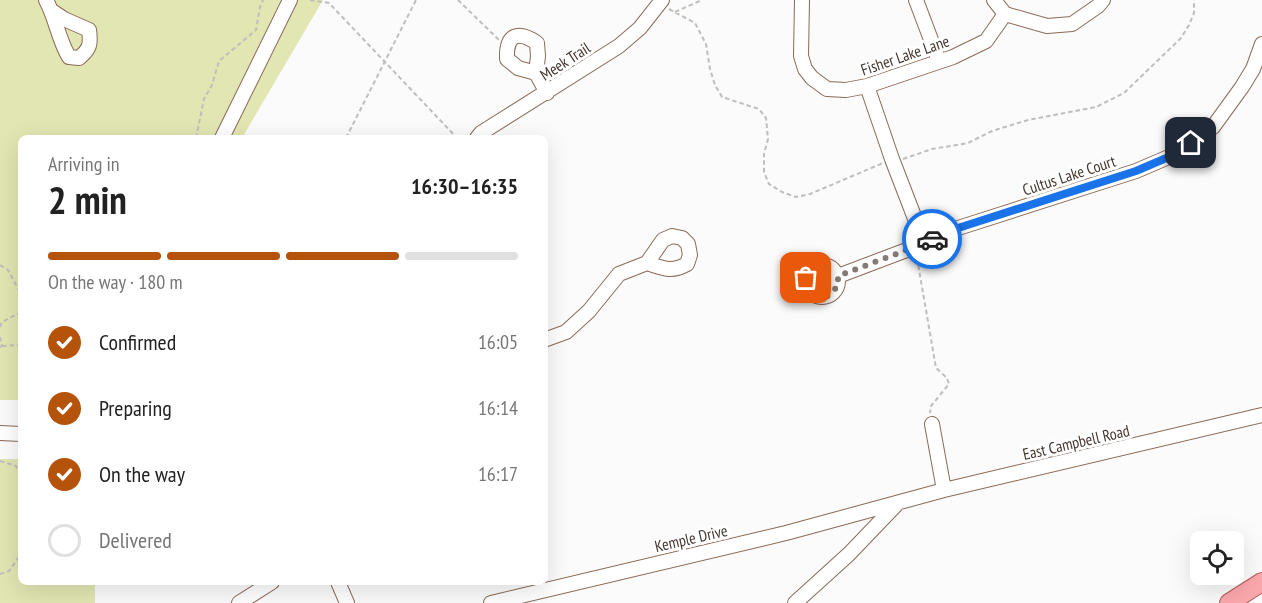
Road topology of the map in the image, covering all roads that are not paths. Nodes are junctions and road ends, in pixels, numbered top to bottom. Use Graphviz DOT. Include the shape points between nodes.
graph roads {
  1 [pos="290,0"];
  2 [pos="802,0"];
  3 [pos="916,0"];
  4 [pos="994,0"];
  5 [pos="1102,0"];
  6 [pos="665,4"];
  7 [pos="1005,14"];
  8 [pos="1262,44"];
  9 [pos="939,61"];
  10 [pos="536,73"];
  11 [pos="867,86"];
  12 [pos="547,93"];
  13 [pos="223,135"];
  14 [pos="479,135"];
  15 [pos="918,245"];
  16 [pos="647,262"];
  17 [pos="838,276"];
  18 [pos="548,339"];
  19 [pos="1262,415"];
  20 [pos="932,424"];
  21 [pos="0,433"];
  22 [pos="18,434"];
  23 [pos="944,490"];
  24 [pos="898,503"];
  25 [pos="1262,582"];
  26 [pos="267,585"];
  27 [pos="339,585"];
  28 [pos="239,603"];
  29 [pos="347,603"];
  30 [pos="491,603"];
  31 [pos="795,603"];
  32 [pos="1229,603"];
  1 -- 13 [label="street"];
  2 -- 11 [label="street, Fisher Lake Lane" via="801,56 805,69 827,88"];
  3 -- 9 [label="street"];
  4 -- 7 [label="street"];
  5 -- 7 [label="street" via="1072,24 1047,26"];
  6 -- 12 [label="street, Meek Trail" via="619,46"];
  7 -- 9 [label="street, Fisher Lake Lane" via="986,41"];
  8 -- 15 [label="street, Cultus Lake Court" via="1253,69 1213,126 1171,156"];
  9 -- 11 [label="street, Fisher Lake Lane"];
  10 -- 10 [label="street" via="537,43 526,36 512,38 507,59 518,68"];
  10 -- 12 [label="street"];
  11 -- 15 [label="street"];
  12 -- 14 [label="street, Meek Trail"];
  15 -- 17 [label="street, Cultus Lake Court"];
  16 -- 18 [label="street" via="619,274 566,332"];
  19 -- 23 [label="street, East Campbell Road"];
  20 -- 23 [label="street"];
  21 -- 22 [label="street"];
  23 -- 24 [label="street, East Campbell Road"];
  24 -- 30 [label="street, Kemple Drive"];
  24 -- 31 [label="street"];
  25 -- 32 [label="main road"];
  26 -- 28 [label="street"];
  27 -- 29 [label="street"];
}
